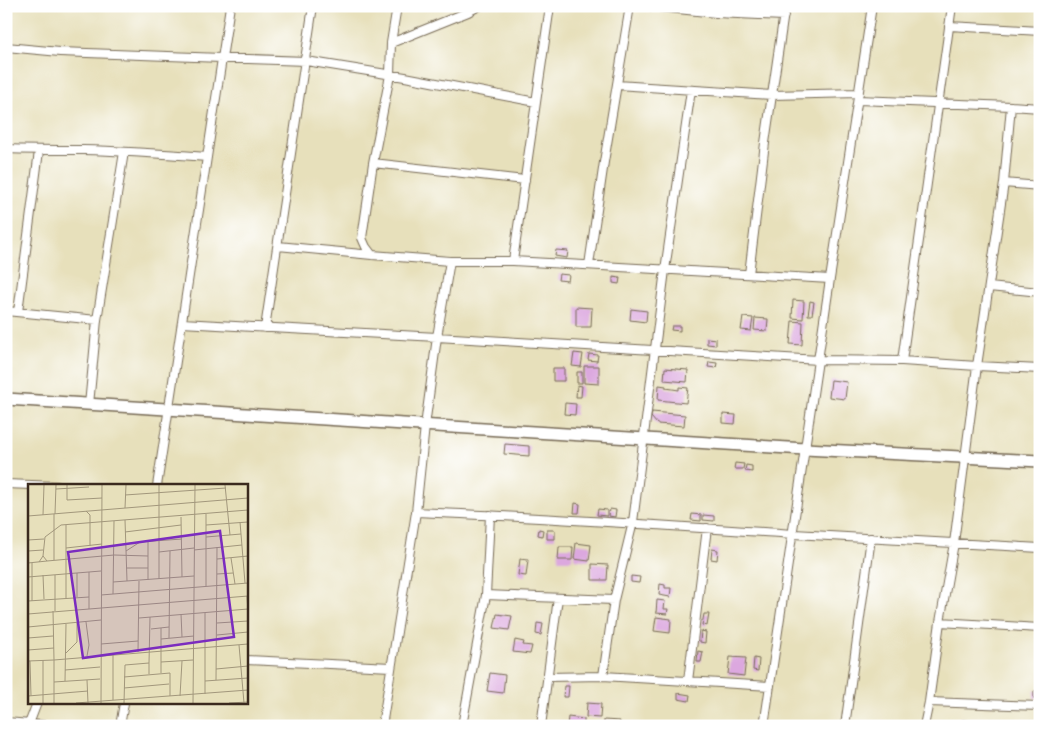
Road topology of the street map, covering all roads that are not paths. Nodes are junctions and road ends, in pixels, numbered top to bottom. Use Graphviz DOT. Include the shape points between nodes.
graph roads {
  1 [pos="230,6"];
  2 [pos="313,6"];
  3 [pos="397,6"];
  4 [pos="479,6"];
  5 [pos="550,6"];
  6 [pos="630,6"];
  7 [pos="649,6"];
  8 [pos="785,6"];
  9 [pos="872,6"];
  10 [pos="952,6"];
  11 [pos="784,16"];
  12 [pos="950,26"];
  13 [pos="1040,31"];
  14 [pos="391,44"];
  15 [pos="6,47"];
  16 [pos="222,58"];
  17 [pos="306,61"];
  18 [pos="390,75"];
  19 [pos="617,85"];
  20 [pos="691,90"];
  21 [pos="772,95"];
  22 [pos="858,97"];
  23 [pos="536,102"];
  24 [pos="938,103"];
  25 [pos="1011,106"];
  26 [pos="1040,108"];
  27 [pos="6,149"];
  28 [pos="39,151"];
  29 [pos="124,152"];
  30 [pos="207,157"];
  31 [pos="373,163"];
  32 [pos="525,180"];
  33 [pos="1004,183"];
  34 [pos="1040,186"];
  35 [pos="278,246"];
  36 [pos="372,255"];
  37 [pos="450,260"];
  38 [pos="513,261"];
  39 [pos="590,265"];
  40 [pos="665,270"];
  41 [pos="749,274"];
  42 [pos="830,279"];
  43 [pos="989,287"];
  44 [pos="1040,292"];
  45 [pos="6,311"];
  46 [pos="18,312"];
  47 [pos="98,320"];
  48 [pos="182,323"];
  49 [pos="265,328"];
  50 [pos="437,337"];
  51 [pos="655,350"];
  52 [pos="819,360"];
  53 [pos="902,361"];
  54 [pos="976,366"];
  55 [pos="1040,369"];
  56 [pos="6,399"];
  57 [pos="89,405"];
  58 [pos="169,410"];
  59 [pos="425,426"];
  60 [pos="643,439"];
  61 [pos="806,449"];
  62 [pos="966,457"];
  63 [pos="1040,461"];
  64 [pos="6,484"];
  65 [pos="157,484"];
  66 [pos="28,485"];
  67 [pos="416,512"];
  68 [pos="490,515"];
  69 [pos="633,522"];
  70 [pos="708,528"];
  71 [pos="793,534"];
  72 [pos="871,538"];
  73 [pos="954,543"];
  74 [pos="1040,548"];
  75 [pos="486,595"];
  76 [pos="558,598"];
  77 [pos="614,600"];
  78 [pos="940,622"];
  79 [pos="1040,628"];
  80 [pos="248,660"];
  81 [pos="392,667"];
  82 [pos="603,676"];
  83 [pos="547,677"];
  84 [pos="688,681"];
  85 [pos="770,686"];
  86 [pos="929,702"];
  87 [pos="37,704"];
  88 [pos="124,704"];
  89 [pos="1040,706"];
  90 [pos="6,722"];
  91 [pos="29,724"];
  92 [pos="55,726"];
  93 [pos="120,726"];
  94 [pos="382,726"];
  95 [pos="462,726"];
  96 [pos="541,726"];
  97 [pos="764,726"];
  98 [pos="845,726"];
  99 [pos="924,726"];
  1 -- 16 [label="street"];
  2 -- 17 [label="street"];
  3 -- 14 [label="street"];
  4 -- 14 [label="street"];
  5 -- 23 [label="street"];
  6 -- 19 [label="street"];
  7 -- 11 [label="street"];
  8 -- 11 [label="street"];
  9 -- 22 [label="street"];
  10 -- 12 [label="street"];
  11 -- 21 [label="street"];
  12 -- 13 [label="street"];
  12 -- 24 [label="street"];
  14 -- 18 [label="street"];
  15 -- 16 [label="street"];
  16 -- 17 [label="street"];
  16 -- 30 [label="street"];
  17 -- 18 [label="street"];
  17 -- 35 [label="street"];
  18 -- 23 [label="street"];
  18 -- 31 [label="street"];
  19 -- 20 [label="street"];
  19 -- 39 [label="street"];
  20 -- 21 [label="street"];
  20 -- 40 [label="street"];
  21 -- 22 [label="street"];
  21 -- 41 [label="street"];
  22 -- 24 [label="street"];
  22 -- 42 [label="street"];
  23 -- 32 [label="street"];
  24 -- 25 [label="street"];
  24 -- 53 [label="street"];
  25 -- 26 [label="street"];
  25 -- 33 [label="street"];
  27 -- 28 [label="street"];
  28 -- 29 [label="street"];
  28 -- 46 [label="street"];
  29 -- 30 [label="street"];
  29 -- 47 [label="street"];
  30 -- 48 [label="street"];
  31 -- 32 [label="street"];
  31 -- 36 [label="street" via="362,238"];
  32 -- 38 [label="street"];
  33 -- 34 [label="street"];
  33 -- 43 [label="street"];
  35 -- 36 [label="street"];
  35 -- 49 [label="street"];
  36 -- 37 [label="street"];
  37 -- 38 [label="street"];
  37 -- 50 [label="street"];
  38 -- 39 [label="street"];
  39 -- 40 [label="street"];
  40 -- 41 [label="street"];
  40 -- 51 [label="street"];
  41 -- 42 [label="street"];
  42 -- 52 [label="street"];
  43 -- 44 [label="street"];
  43 -- 54 [label="street"];
  45 -- 46 [label="street"];
  46 -- 47 [label="street"];
  47 -- 57 [label="street"];
  48 -- 49 [label="street"];
  48 -- 58 [label="street"];
  49 -- 50 [label="street"];
  50 -- 51 [label="street"];
  50 -- 59 [label="street"];
  51 -- 52 [label="street"];
  51 -- 60 [label="street"];
  52 -- 53 [label="street"];
  52 -- 61 [label="street"];
  53 -- 54 [label="street"];
  54 -- 55 [label="street"];
  54 -- 62 [label="street"];
  56 -- 57 [label="street"];
  57 -- 58 [label="street"];
  58 -- 59 [label="street"];
  58 -- 65 [label="street"];
  59 -- 60 [label="street"];
  59 -- 67 [label="street"];
  60 -- 61 [label="street"];
  60 -- 69 [label="street"];
  61 -- 62 [label="street"];
  61 -- 71 [label="street"];
  62 -- 63 [label="street"];
  62 -- 73 [label="street"];
  64 -- 66 [label="street"];
  67 -- 68 [label="street"];
  67 -- 81 [label="street"];
  68 -- 69 [label="street"];
  68 -- 75 [label="street"];
  69 -- 70 [label="street"];
  69 -- 77 [label="street"];
  70 -- 71 [label="street"];
  70 -- 84 [label="street"];
  71 -- 72 [label="street"];
  71 -- 85 [label="street"];
  72 -- 73 [label="street"];
  72 -- 98 [label="street"];
  73 -- 74 [label="street"];
  73 -- 78 [label="street"];
  75 -- 76 [label="street"];
  75 -- 95 [label="street"];
  76 -- 77 [label="street"];
  76 -- 83 [label="street"];
  77 -- 82 [label="street"];
  78 -- 79 [label="street"];
  78 -- 86 [label="street"];
  80 -- 81 [label="street"];
  81 -- 94 [label="street"];
  82 -- 83 [label="street"];
  82 -- 84 [label="street"];
  83 -- 96 [label="street"];
  84 -- 85 [label="street"];
  85 -- 97 [label="street"];
  86 -- 89 [label="street"];
  86 -- 99 [label="street"];
  87 -- 91 [label="street"];
  88 -- 93 [label="street"];
  90 -- 91 [label="street"];
  91 -- 92 [label="street"];
}
